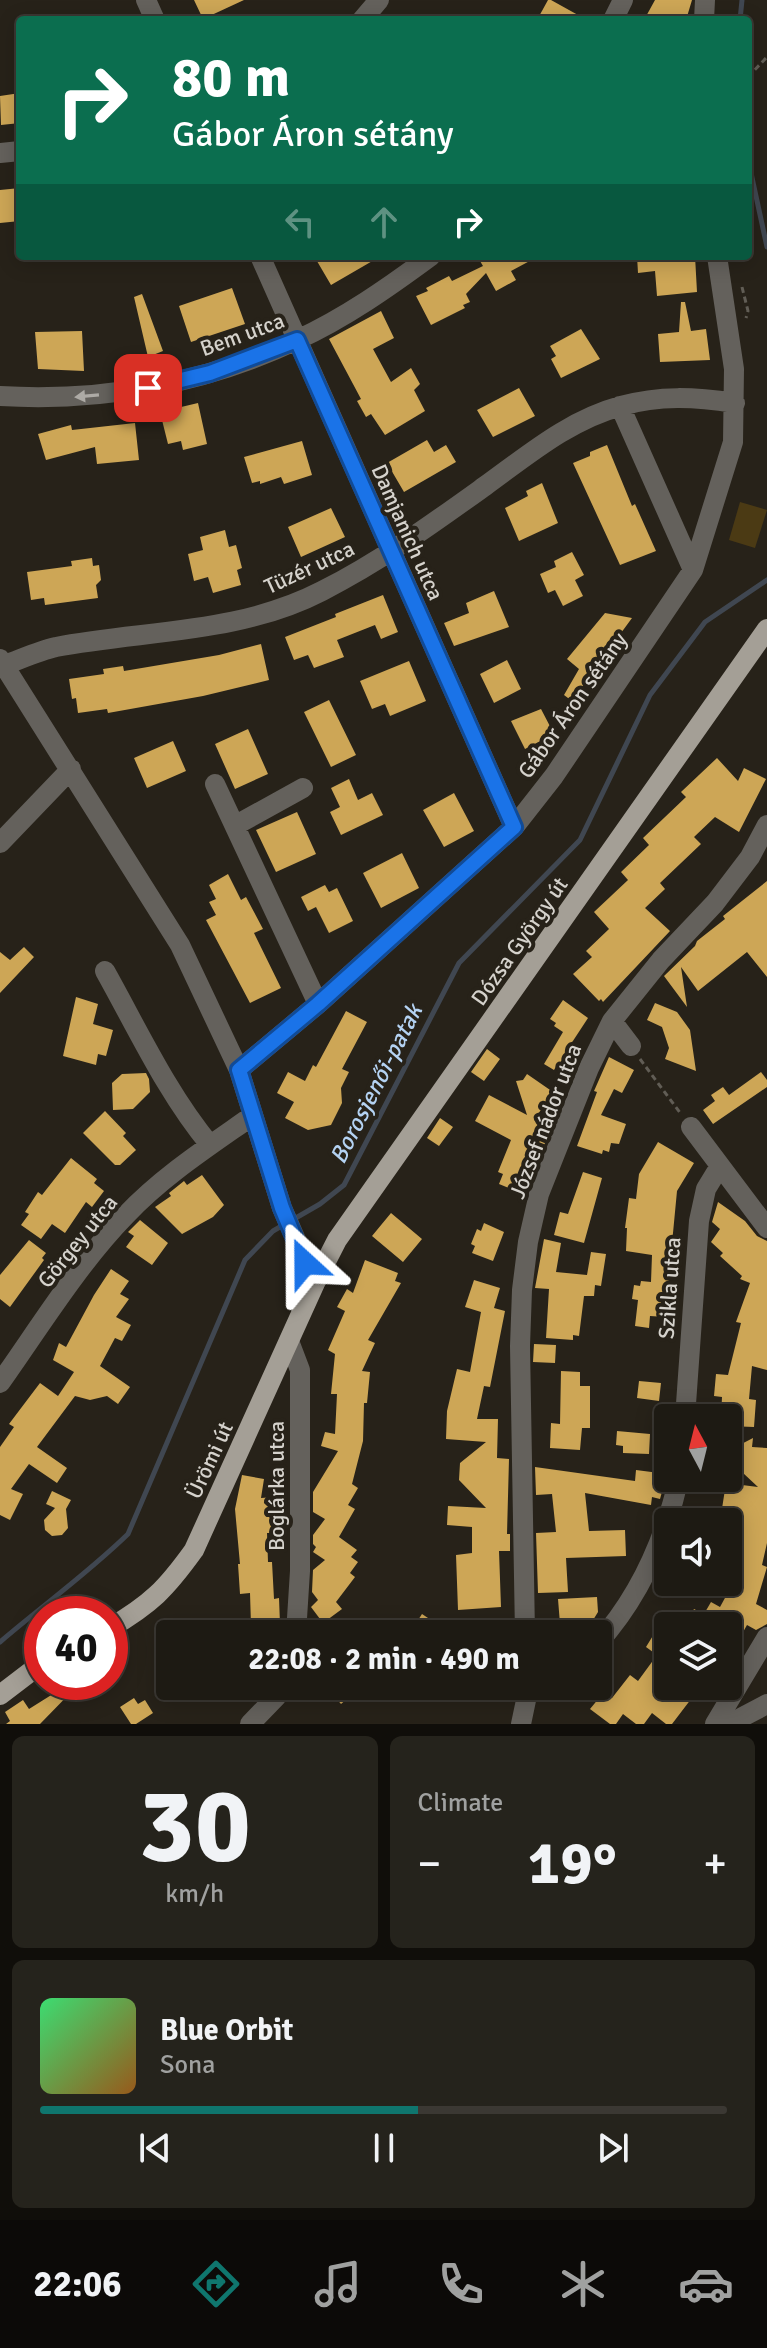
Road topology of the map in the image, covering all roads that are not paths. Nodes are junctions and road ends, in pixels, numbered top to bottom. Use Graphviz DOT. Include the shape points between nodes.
graph roads {
  1 [pos="379,0"];
  2 [pos="365,16"];
  3 [pos="262,260"];
  4 [pos="425,260"];
  5 [pos="718,260"];
  6 [pos="297,340"];
  7 [pos="0,396"];
  8 [pos="735,403"];
  9 [pos="620,406"];
  10 [pos="391,554"];
  11 [pos="693,570"];
  12 [pos="767,629"];
  13 [pos="2,662"];
  14 [pos="71,769"];
  15 [pos="215,784"];
  16 [pos="303,788"];
  17 [pos="236,825"];
  18 [pos="767,825"];
  19 [pos="514,827"];
  20 [pos="0,843"];
  21 [pos="105,971"];
  22 [pos="318,1004"];
  23 [pos="612,1021"];
  24 [pos="631,1046"];
  25 [pos="239,1070"];
  26 [pos="252,1116"];
  27 [pos="691,1127"];
  28 [pos="210,1145"];
  29 [pos="720,1166"];
  30 [pos="767,1228"];
  31 [pos="315,1283"];
  32 [pos="289,1341"];
  33 [pos="0,1383"];
  34 [pos="686,1404"];
  35 [pos="675,1492"];
  36 [pos="128,1618"];
  37 [pos="297,1620"];
  38 [pos="525,1620"];
  39 [pos="612,1627"];
  40 [pos="767,1637"];
  41 [pos="24,1677"];
  42 [pos="0,1695"];
  43 [pos="273,1700"];
  44 [pos="526,1700"];
  45 [pos="767,1704"];
  46 [pos="250,1724"];
  47 [pos="521,1724"];
  48 [pos="715,1724"];
  49 [pos="729,1724"];
  1 -- 2 [label="street"];
  3 -- 6 [label="street, Damjanich utca"];
  4 -- 6 [label="street, Bem utca"];
  5 -- 8 [label="street, Gábor Áron sétány"];
  6 -- 7 [label="street, Bem utca, one-way" via="210,373 148,388 85,397"];
  6 -- 10 [label="street, Damjanich utca"];
  8 -- 9 [label="street, Tüzér utca" via="690,396"];
  8 -- 11 [label="street, Gábor Áron sétány" via="733,442"];
  9 -- 10 [label="street, Tüzér utca" via="549,440"];
  9 -- 11 [label="street"];
  10 -- 13 [label="street, Tüzér utca" via="319,593 251,618 54,647"];
  10 -- 19 [label="street, Damjanich utca"];
  11 -- 19 [label="street, Gábor Áron sétány"];
  12 -- 31 [label="main road, Dózsa György út" via="337,1240"];
  13 -- 14 [label="street"];
  14 -- 20 [label="street"];
  14 -- 25 [label="street" via="180,945"];
  15 -- 17 [label="street"];
  16 -- 17 [label="street"];
  17 -- 22 [label="street"];
  18 -- 23 [label="street, József nádor utca" via="715,903"];
  19 -- 22 [label="street, Gábor Áron sétány"];
  21 -- 28 [label="street" via="164,1078"];
  22 -- 25 [label="street, Gábor Áron sétány"];
  23 -- 24 [label="street"];
  23 -- 38 [label="street, József nádor utca" via="539,1194 528,1242 520,1346"];
  25 -- 26 [label="street"];
  26 -- 28 [label="street, Görgey utca"];
  26 -- 31 [label="street" via="295,1243"];
  27 -- 29 [label="street"];
  28 -- 33 [label="street, Görgey utca" via="125,1215"];
  29 -- 30 [label="street"];
  29 -- 34 [label="street, Szikla utca" via="706,1189 699,1221"];
  31 -- 32 [label="main road, Ürömi út"];
  32 -- 36 [label="main road, Ürömi út" via="194,1550 171,1583"];
  32 -- 37 [label="street, Boglárka utca" via="300,1370"];
  35 -- 39 [label="street" via="655,1556"];
  40 -- 48 [label="street"];
  41 -- 42 [label="main road"];
  43 -- 46 [label="street"];
  44 -- 47 [label="street"];
  45 -- 49 [label="street"];
}
